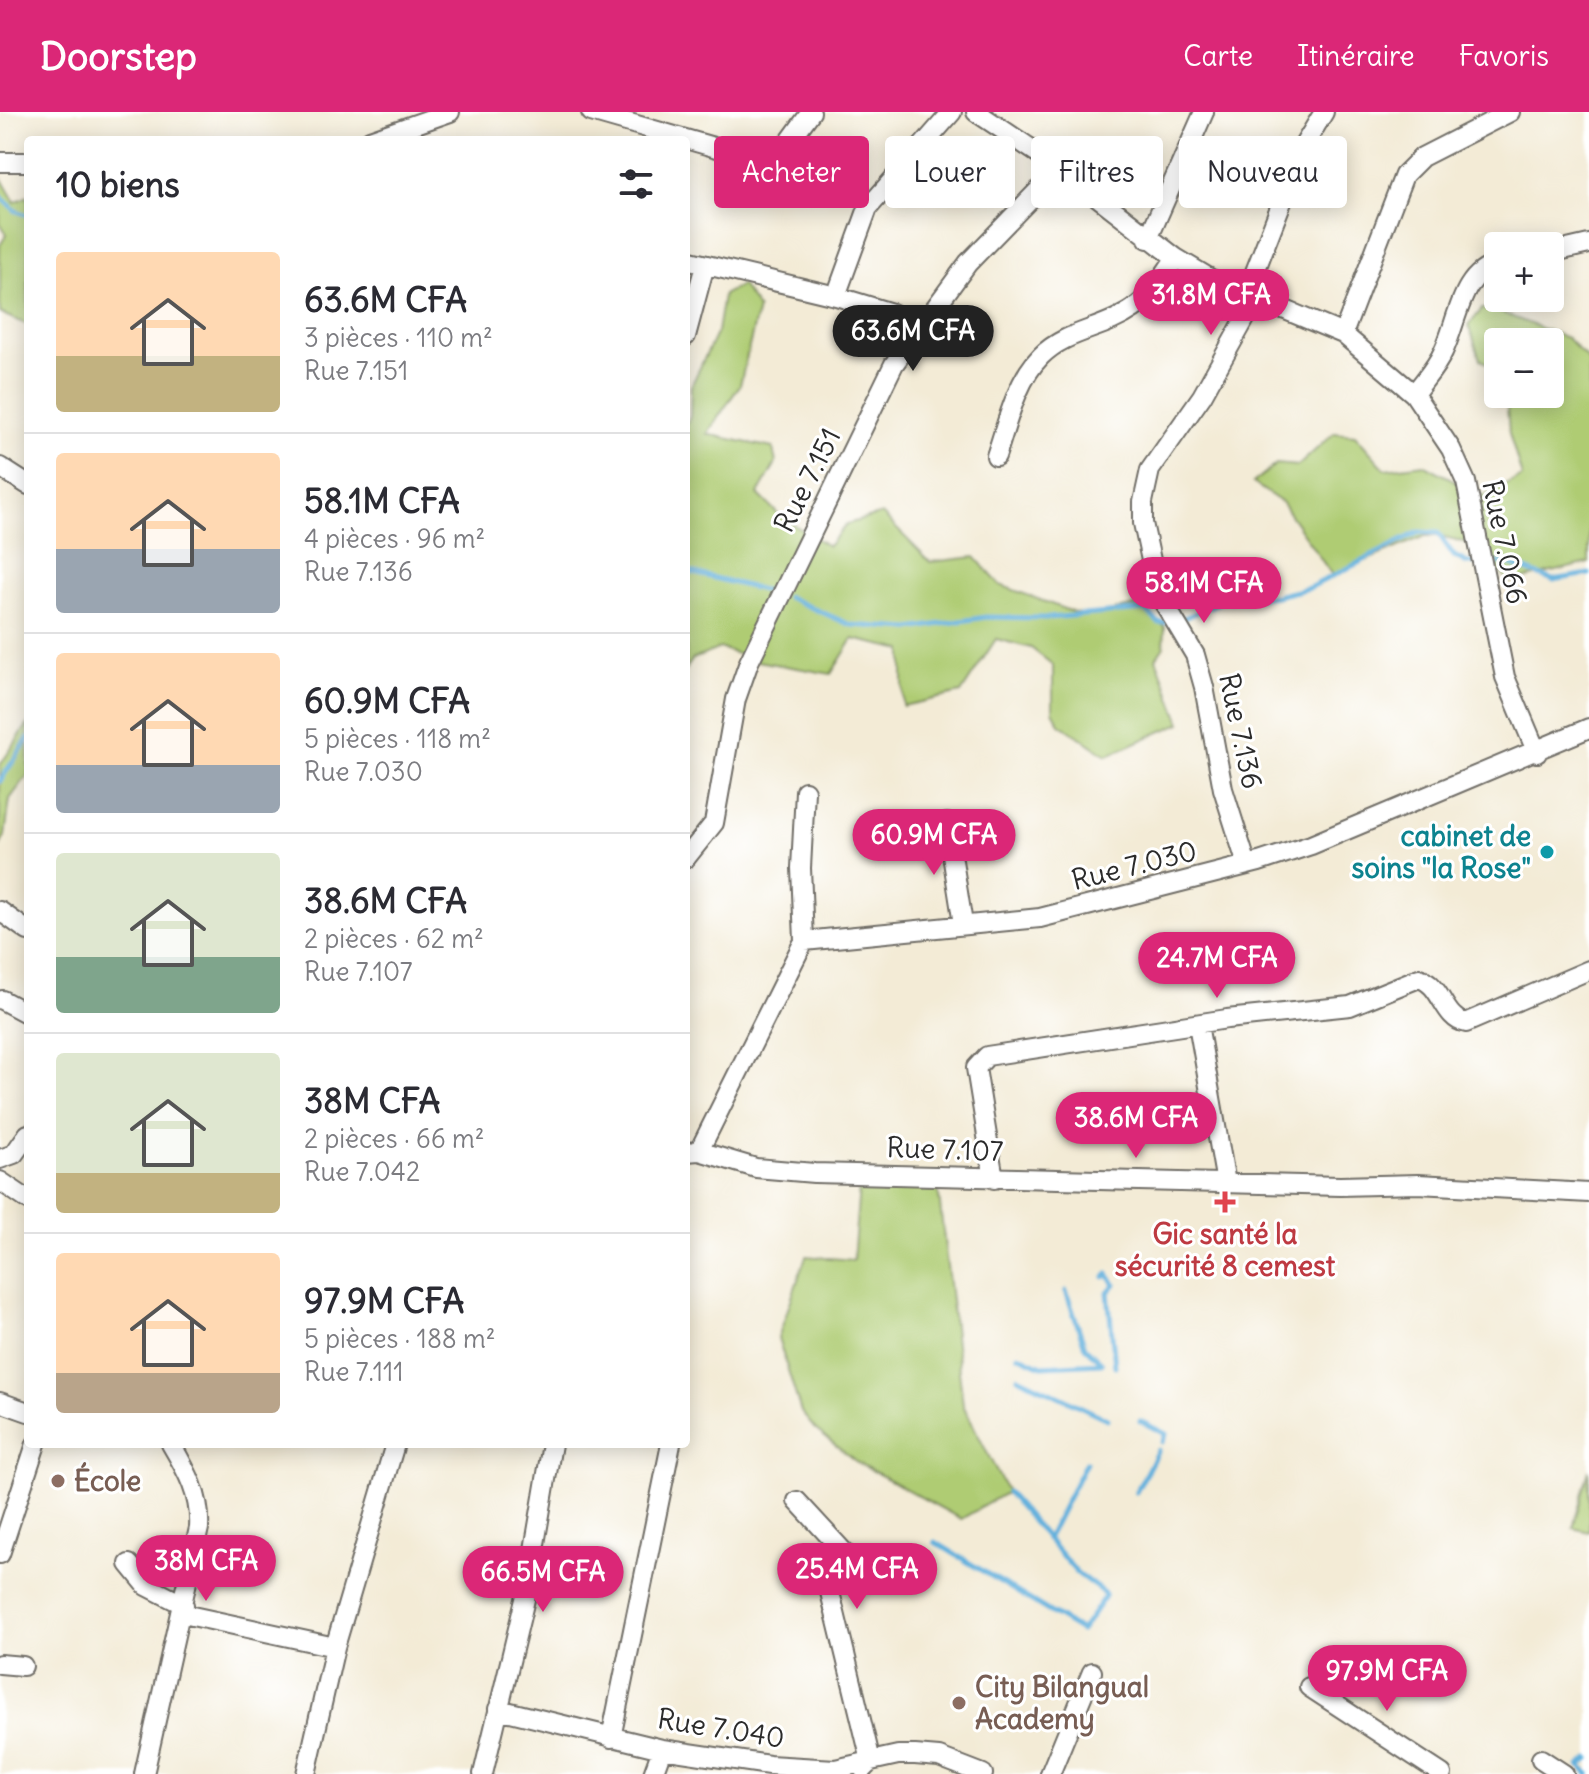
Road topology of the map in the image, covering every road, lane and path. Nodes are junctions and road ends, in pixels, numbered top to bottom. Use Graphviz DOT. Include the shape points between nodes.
graph roads {
  1 [pos="450,112"];
  2 [pos="591,112"];
  3 [pos="811,112"];
  4 [pos="952,112"];
  5 [pos="976,112"];
  6 [pos="1204,112"];
  7 [pos="1324,112"];
  8 [pos="1510,112"];
  9 [pos="416,117"];
  10 [pos="385,136"];
  11 [pos="675,136"];
  12 [pos="690,140"];
  13 [pos="1031,149"];
  14 [pos="0,162"];
  15 [pos="24,162"];
  16 [pos="1031,196"];
  17 [pos="1110,208"];
  18 [pos="1148,239"];
  19 [pos="1589,244"];
  20 [pos="1564,250"];
  21 [pos="1176,258"];
  22 [pos="690,261"];
  23 [pos="705,265"];
  24 [pos="1484,270"];
  25 [pos="836,296"];
  26 [pos="1251,297"];
  27 [pos="690,321"];
  28 [pos="918,327"];
  29 [pos="1343,334"];
  30 [pos="1414,394"];
  31 [pos="996,456"];
  32 [pos="1,469"];
  33 [pos="24,483"];
  34 [pos="1589,728"];
  35 [pos="1537,753"];
  36 [pos="805,791"];
  37 [pos="947,823"];
  38 [pos="690,853"];
  39 [pos="1247,865"];
  40 [pos="0,911"];
  41 [pos="963,924"];
  42 [pos="24,928"];
  43 [pos="804,941"];
  44 [pos="1589,970"];
  45 [pos="2,1000"];
  46 [pos="24,1012"];
  47 [pos="1198,1024"];
  48 [pos="24,1140"];
  49 [pos="693,1152"];
  50 [pos="0,1159"];
  51 [pos="994,1179"];
  52 [pos="0,1181"];
  53 [pos="1226,1183"];
  54 [pos="1589,1193"];
  55 [pos="24,1197"];
  56 [pos="0,1402"];
  57 [pos="24,1411"];
  58 [pos="35,1448"];
  59 [pos="173,1448"];
  60 [pos="394,1448"];
  61 [pos="551,1448"];
  62 [pos="670,1448"];
  63 [pos="797,1501"];
  64 [pos="0,1554"];
  65 [pos="129,1564"];
  66 [pos="183,1610"];
  67 [pos="335,1647"];
  68 [pos="0,1664"];
  69 [pos="23,1666"];
  70 [pos="1092,1672"];
  71 [pos="1309,1687"];
  72 [pos="498,1709"];
  73 [pos="611,1738"];
  74 [pos="662,1749"];
  75 [pos="1541,1759"];
  76 [pos="864,1767"];
  77 [pos="144,1774"];
  78 [pos="306,1774"];
  79 [pos="483,1774"];
  80 [pos="653,1774"];
  81 [pos="983,1774"];
  82 [pos="1050,1774"];
  83 [pos="1442,1774"];
  84 [pos="1564,1774"];
  1 -- 9 [label="street"];
  2 -- 11 [label="street"];
  3 -- 12 [label="street" via="773,164"];
  4 -- 25 [label="street" via="868,208"];
  5 -- 13 [label="street, Rue 7.066"];
  6 -- 18 [label="street"];
  7 -- 26 [label="street, Rue 7.136" via="1304,145"];
  8 -- 29 [label="street" via="1422,157 1404,175"];
  9 -- 10 [label="street"];
  14 -- 15 [label="street"];
  16 -- 28 [label="street, Rue 7.151"];
  17 -- 18 [label="street, Rue 7.066"];
  18 -- 21 [label="street, Rue 7.066"];
  19 -- 20 [label="street"];
  21 -- 26 [label="street, Rue 7.066"];
  21 -- 31 [label="street" via="1134,309 1060,340 1038,358 1019,391"];
  22 -- 23 [label="street"];
  23 -- 25 [label="street"];
  23 -- 27 [label="street"];
  24 -- 30 [label="street" via="1469,283 1445,349"];
  25 -- 28 [label="street"];
  26 -- 29 [label="street, Rue 7.066"];
  26 -- 39 [label="street, Rue 7.136" via="1202,396 1150,470 1143,496 1143,523 1158,593 1198,666 1223,789"];
  28 -- 38 [label="street, Rue 7.151" via="894,364 749,662 736,699 714,823"];
  29 -- 30 [label="street, Rue 7.066"];
  30 -- 35 [label="street, Rue 7.066" via="1451,449 1469,495 1505,677"];
  32 -- 33 [label="street"];
  34 -- 35 [label="street, Rue 7.030"];
  35 -- 39 [label="street, Rue 7.030" via="1311,845"];
  36 -- 43 [label="street"];
  37 -- 41 [label="street"];
  39 -- 41 [label="street, Rue 7.030" via="1040,918"];
  40 -- 42 [label="street"];
  41 -- 43 [label="street, Rue 7.030"];
  43 -- 49 [label="street"];
  44 -- 47 [label="street" via="1466,1023 1455,1019 1430,983 1419,978 1350,1006"];
  45 -- 46 [label="street"];
  47 -- 51 [label="street" via="979,1061"];
  47 -- 53 [label="street"];
  48 -- 50 [label="street" via="14,1154"];
  49 -- 51 [label="street, Rue 7.107" via="756,1168"];
  51 -- 53 [label="street, Rue 7.107"];
  52 -- 55 [label="street"];
  53 -- 54 [label="street, Rue 7.107" via="1418,1184"];
  56 -- 57 [label="street"];
  58 -- 64 [label="street"];
  59 -- 66 [label="street" via="200,1508"];
  60 -- 67 [label="street"];
  61 -- 72 [label="street" via="527,1591"];
  62 -- 73 [label="street"];
  63 -- 76 [label="street" via="844,1552 829,1588"];
  65 -- 66 [label="street" via="147,1586"];
  66 -- 67 [label="street"];
  66 -- 77 [label="street"];
  67 -- 78 [label="street"];
  68 -- 69 [label="street"];
  70 -- 82 [label="street"];
  71 -- 83 [label="street"];
  72 -- 73 [label="street, Rue 7.040"];
  72 -- 79 [label="street"];
  73 -- 74 [label="street, Rue 7.040"];
  74 -- 76 [label="street, Rue 7.040" via="817,1769"];
  74 -- 80 [label="street"];
  75 -- 84 [label="street"];
  76 -- 81 [label="street, Rue 7.040" via="898,1755 939,1757"];
}
